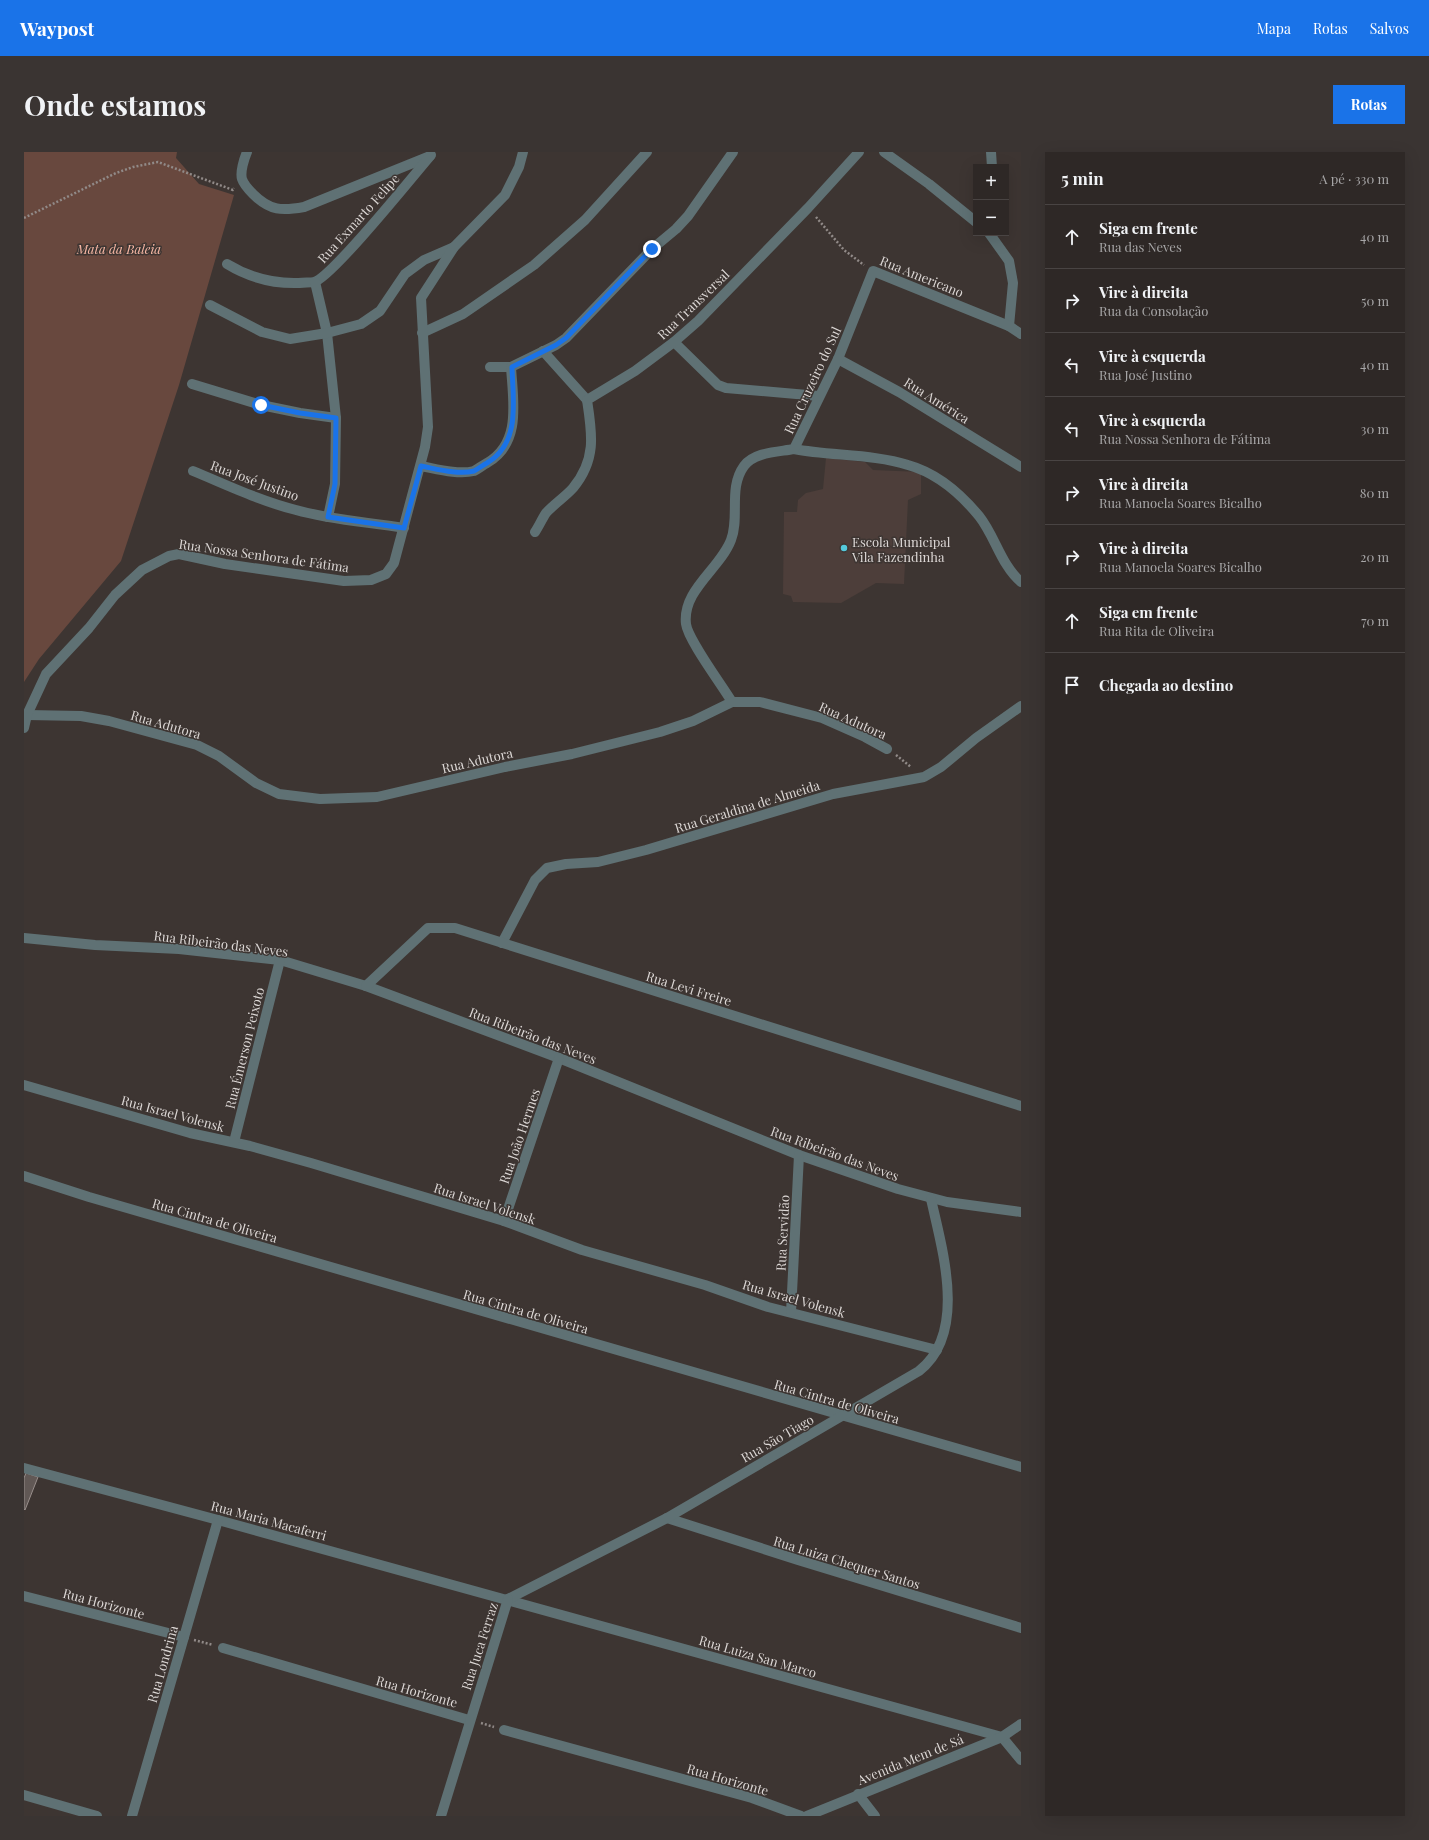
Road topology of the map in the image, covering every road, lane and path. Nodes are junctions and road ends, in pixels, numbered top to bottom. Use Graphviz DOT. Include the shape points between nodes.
graph roads {
  1 [pos="247,152"];
  2 [pos="523,152"];
  3 [pos="647,152"];
  4 [pos="733,152"];
  5 [pos="859,152"];
  6 [pos="884,152"];
  7 [pos="991,152"];
  8 [pos="434,154"];
  9 [pos="992,164"];
  10 [pos="242,178"];
  11 [pos="808,208"];
  12 [pos="24,218"];
  13 [pos="973,220"];
  14 [pos="990,236"];
  15 [pos="454,247"];
  16 [pos="227,264"];
  17 [pos="873,272"];
  18 [pos="315,282"];
  19 [pos="210,305"];
  20 [pos="1008,326"];
  21 [pos="327,333"];
  22 [pos="422,333"];
  23 [pos="1021,334"];
  24 [pos="674,342"];
  25 [pos="543,352"];
  26 [pos="838,359"];
  27 [pos="512,367"];
  28 [pos="490,368"];
  29 [pos="192,384"];
  30 [pos="819,396"];
  31 [pos="587,400"];
  32 [pos="336,418"];
  33 [pos="794,449"];
  34 [pos="421,466"];
  35 [pos="1021,467"];
  36 [pos="193,471"];
  37 [pos="328,517"];
  38 [pos="404,528"];
  39 [pos="535,532"];
  40 [pos="1021,582"];
  41 [pos="732,702"];
  42 [pos="1021,706"];
  43 [pos="27,715"];
  44 [pos="24,728"];
  45 [pos="887,749"];
  46 [pos="924,777"];
  47 [pos="24,938"];
  48 [pos="502,943"];
  49 [pos="280,960"];
  50 [pos="366,986"];
  51 [pos="559,1058"];
  52 [pos="24,1085"];
  53 [pos="1021,1106"];
  54 [pos="234,1142"];
  55 [pos="799,1155"];
  56 [pos="24,1176"];
  57 [pos="931,1199"];
  58 [pos="1021,1212"];
  59 [pos="504,1221"];
  60 [pos="790,1312"];
  61 [pos="936,1350"];
  62 [pos="841,1416"];
  63 [pos="1021,1467"];
  64 [pos="24,1468"];
  65 [pos="666,1518"];
  66 [pos="218,1520"];
  67 [pos="24,1596"];
  68 [pos="508,1599"];
  69 [pos="1021,1628"];
  70 [pos="184,1637"];
  71 [pos="223,1648"];
  72 [pos="469,1720"];
  73 [pos="1021,1724"];
  74 [pos="504,1730"];
  75 [pos="1002,1737"];
  76 [pos="1021,1760"];
  77 [pos="858,1794"];
  78 [pos="24,1795"];
  79 [pos="97,1816"];
  80 [pos="132,1816"];
  81 [pos="441,1816"];
  82 [pos="800,1816"];
  83 [pos="807,1816"];
  84 [pos="875,1816"];
  1 -- 10 [label="street"];
  2 -- 15 [label="street, Rua Nossa Senhora de Fátima" via="519,167 505,195"];
  3 -- 22 [label="street" via="585,220 534,264 464,314"];
  4 -- 25 [label="street" via="676,229 652,249 566,338"];
  5 -- 11 [label="street, Rua Transversal"];
  6 -- 13 [label="street"];
  7 -- 9 [label="street"];
  8 -- 10 [label="street" via="304,207 288,210 275,209 262,203 248,190"];
  8 -- 18 [label="street, Rua Exmarto Felipe" via="336,265"];
  10 -- 12 [label="path" via="233,190 158,162 116,173"];
  11 -- 17 [label="path, Rua Americano" via="844,250"];
  11 -- 24 [label="street, Rua Transversal" via="698,321"];
  14 -- 20 [label="street" via="1009,261 1013,283"];
  15 -- 21 [label="street" via="424,260 405,274 380,311 361,324"];
  15 -- 22 [label="street, Rua Nossa Senhora de Fátima" via="421,298"];
  16 -- 18 [label="street, Rua Exmarto Felipe" via="244,274 266,281"];
  17 -- 20 [label="street, Rua Americano"];
  17 -- 26 [label="street, Rua Cruzeiro do Sul"];
  18 -- 21 [label="street"];
  19 -- 21 [label="street" via="262,332 290,339"];
  20 -- 23 [label="street, Rua Americano"];
  21 -- 32 [label="street"];
  22 -- 34 [label="street, Rua Nossa Senhora de Fátima" via="428,427"];
  24 -- 30 [label="street" via="718,385 726,388"];
  24 -- 31 [label="street, Rua Transversal" via="635,371"];
  25 -- 27 [label="street"];
  25 -- 31 [label="street"];
  26 -- 30 [label="street, Rua Cruzeiro do Sul"];
  26 -- 35 [label="street, Rua América" via="899,392"];
  27 -- 28 [label="street"];
  27 -- 34 [label="street" via="514,412 510,438 496,458 474,471 457,472"];
  29 -- 32 [label="street" via="261,405"];
  30 -- 33 [label="street, Rua Cruzeiro do Sul"];
  31 -- 39 [label="street" via="593,439 588,462 573,488 546,514"];
  32 -- 37 [label="street" via="335,484"];
  33 -- 40 [label="street" via="908,464 935,476 961,495 980,518 1005,562"];
  33 -- 41 [label="street, Rua Cruzeiro do Sul" via="756,456 744,466 736,487 731,540 689,600 686,625 694,643"];
  34 -- 38 [label="street, Rua Nossa Senhora de Fátima"];
  36 -- 37 [label="street, Rua José Justino" via="258,498"];
  37 -- 38 [label="street, Rua José Justino"];
  38 -- 43 [label="street, Rua Nossa Senhora de Fátima" via="394,563 386,574 372,580 344,581 225,564 179,554 151,564 115,595 89,628 46,674"];
  41 -- 43 [label="street, Rua Adutora" via="693,721 660,732 572,754 377,797 320,799 279,794 256,783 219,756 197,746 109,721 81,716"];
  41 -- 45 [label="street, Rua Adutora" via="760,702 822,718"];
  42 -- 46 [label="street, Rua Geraldina de Almeida"];
  43 -- 44 [label="street, Rua Nossa Senhora de Fátima"];
  45 -- 46 [label="path, Rua Adutora"];
  46 -- 48 [label="street, Rua Geraldina de Almeida" via="832,794 598,862 547,868 535,880"];
  47 -- 49 [label="street, Rua Ribeirão das Neves" via="95,946 179,949"];
  48 -- 50 [label="street, Rua Levi Freire" via="455,928 428,928"];
  48 -- 53 [label="street, Rua Levi Freire"];
  49 -- 50 [label="street, Rua Ribeirão das Neves"];
  49 -- 54 [label="street, Rua Émerson Peixoto"];
  50 -- 51 [label="street, Rua Ribeirão das Neves"];
  51 -- 55 [label="street, Rua Ribeirão das Neves"];
  51 -- 59 [label="street, Rua João Hermes"];
  52 -- 54 [label="street, Rua Israel Volensk" via="190,1133"];
  54 -- 59 [label="street, Rua Israel Volensk"];
  55 -- 57 [label="street, Rua Ribeirão das Neves"];
  55 -- 60 [label="street, Rua Servidão"];
  56 -- 62 [label="street, Rua Cintra de Oliveira"];
  57 -- 58 [label="street, Rua Ribeirão das Neves"];
  57 -- 61 [label="street, Rua São Tiago" via="948,1274 947,1313 942,1338"];
  59 -- 60 [label="street, Rua Israel Volensk" via="582,1250"];
  60 -- 61 [label="street, Rua Israel Volensk"];
  61 -- 62 [label="street, Rua São Tiago" via="928,1364 920,1370"];
  62 -- 63 [label="street, Rua Cintra de Oliveira"];
  62 -- 65 [label="street, Rua São Tiago"];
  64 -- 66 [label="street, Rua Maria Macaferri"];
  65 -- 68 [label="street, Rua São Tiago"];
  65 -- 69 [label="street, Rua Luiza Chequer Santos"];
  66 -- 68 [label="street, Rua Maria Macaferri"];
  66 -- 70 [label="street, Rua Londrina"];
  67 -- 70 [label="street, Rua Horizonte"];
  68 -- 72 [label="street, Rua Juca Ferraz"];
  68 -- 75 [label="street, Rua Luiza San Marco"];
  70 -- 71 [label="path"];
  70 -- 80 [label="street, Rua Londrina"];
  71 -- 72 [label="street, Rua Horizonte"];
  72 -- 74 [label="path, Rua Horizonte"];
  72 -- 81 [label="street, Rua Juca Ferraz"];
  73 -- 75 [label="street, Avenida Mem de Sá"];
  74 -- 82 [label="street, Rua Horizonte" via="752,1798"];
  75 -- 76 [label="street"];
  75 -- 77 [label="street, Avenida Mem de Sá"];
  77 -- 83 [label="street, Avenida Mem de Sá"];
  77 -- 84 [label="street"];
  78 -- 79 [label="street"];
}
